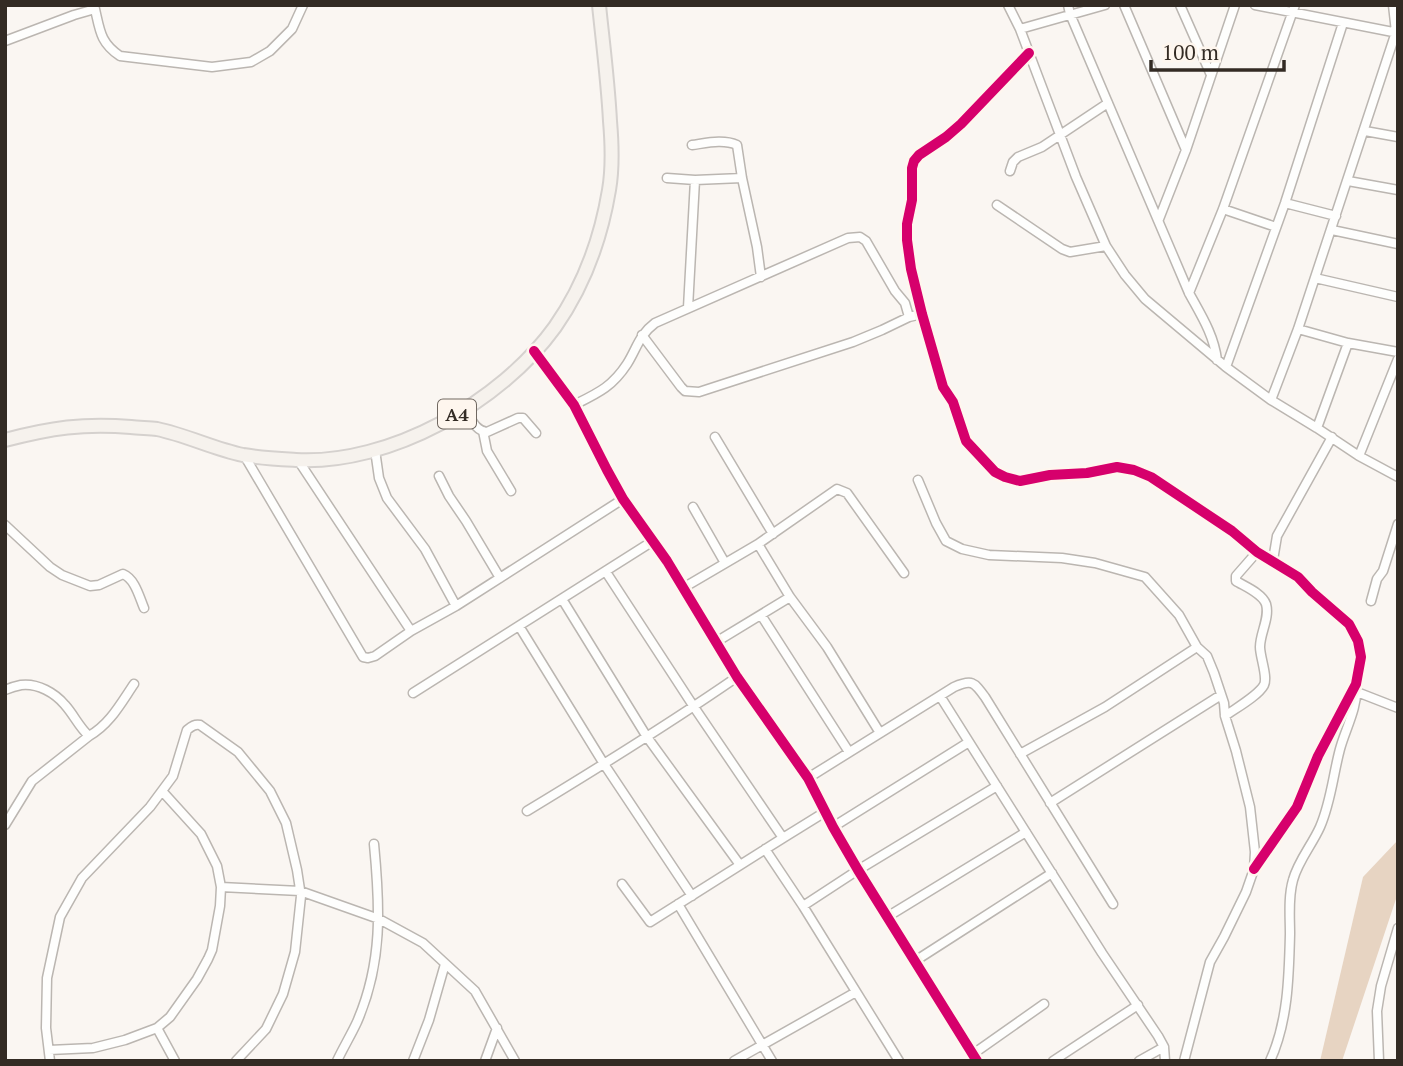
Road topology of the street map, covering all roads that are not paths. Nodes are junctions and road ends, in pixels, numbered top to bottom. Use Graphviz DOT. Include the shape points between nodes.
graph roads {
  1 [pos="303,5"];
  2 [pos="599,5"];
  3 [pos="1008,5"];
  4 [pos="1105,5"];
  5 [pos="1124,5"];
  6 [pos="1180,5"];
  7 [pos="1235,5"];
  8 [pos="1255,5"];
  9 [pos="1393,5"];
  10 [pos="94,7"];
  11 [pos="1294,9"];
  12 [pos="1069,10"];
  13 [pos="1343,23"];
  14 [pos="1020,29"];
  15 [pos="1397,32"];
  16 [pos="5,41"];
  17 [pos="1029,53"];
  18 [pos="1212,75"];
  19 [pos="1108,103"];
  20 [pos="1365,131"];
  21 [pos="1060,135"];
  22 [pos="1398,137"];
  23 [pos="692,145"];
  24 [pos="1186,150"];
  25 [pos="1010,171"];
  26 [pos="667,178"];
  27 [pos="742,178"];
  28 [pos="695,180"];
  29 [pos="1348,181"];
  30 [pos="1398,190"];
  31 [pos="1284,203"];
  32 [pos="997,205"];
  33 [pos="1223,209"];
  34 [pos="1336,216"];
  35 [pos="1159,219"];
  36 [pos="1276,227"];
  37 [pos="1332,230"];
  38 [pos="1398,244"];
  39 [pos="1106,246"];
  40 [pos="761,277"];
  41 [pos="1315,278"];
  42 [pos="1189,293"];
  43 [pos="1398,297"];
  44 [pos="688,308"];
  45 [pos="922,314"];
  46 [pos="909,317"];
  47 [pos="1298,329"];
  48 [pos="642,335"];
  49 [pos="1348,343"];
  50 [pos="534,351"];
  51 [pos="1398,352"];
  52 [pos="1398,359"];
  53 [pos="1217,360"];
  54 [pos="1226,367"];
  55 [pos="1271,400"];
  56 [pos="574,405"];
  57 [pos="465,409"];
  58 [pos="1317,428"];
  59 [pos="483,431"];
  60 [pos="536,433"];
  61 [pos="715,437"];
  62 [pos="1332,437"];
  63 [pos="5,440"];
  64 [pos="375,450"];
  65 [pos="244,455"];
  66 [pos="1359,456"];
  67 [pos="298,460"];
  68 [pos="439,477"];
  69 [pos="1398,477"];
  70 [pos="918,480"];
  71 [pos="511,491"];
  72 [pos="623,499"];
  73 [pos="693,507"];
  74 [pos="1398,524"];
  75 [pos="5,525"];
  76 [pos="773,534"];
  77 [pos="653,541"];
  78 [pos="758,544"];
  79 [pos="1257,552"];
  80 [pos="1273,561"];
  81 [pos="725,563"];
  82 [pos="606,572"];
  83 [pos="904,573"];
  84 [pos="500,578"];
  85 [pos="683,588"];
  86 [pos="790,597"];
  87 [pos="562,599"];
  88 [pos="1371,601"];
  89 [pos="456,606"];
  90 [pos="144,608"];
  91 [pos="761,615"];
  92 [pos="519,626"];
  93 [pos="411,631"];
  94 [pos="716,642"];
  95 [pos="1197,647"];
  96 [pos="737,677"];
  97 [pos="134,684"];
  98 [pos="1356,688"];
  99 [pos="5,690"];
  100 [pos="413,693"];
  101 [pos="1221,695"];
  102 [pos="940,696"];
  103 [pos="694,707"];
  104 [pos="1398,708"];
  105 [pos="1225,716"];
  106 [pos="880,733"];
  107 [pos="89,736"];
  108 [pos="647,737"];
  109 [pos="969,742"];
  110 [pos="849,752"];
  111 [pos="1020,754"];
  112 [pos="604,764"];
  113 [pos="808,778"];
  114 [pos="997,786"];
  115 [pos="162,790"];
  116 [pos="1050,803"];
  117 [pos="527,811"];
  118 [pos="825,812"];
  119 [pos="5,825"];
  120 [pos="833,827"];
  121 [pos="1026,832"];
  122 [pos="783,838"];
  123 [pos="374,844"];
  124 [pos="765,849"];
  125 [pos="740,865"];
  126 [pos="1254,869"];
  127 [pos="858,870"];
  128 [pos="1052,873"];
  129 [pos="622,884"];
  130 [pos="221,887"];
  131 [pos="300,891"];
  132 [pos="692,896"];
  133 [pos="678,904"];
  134 [pos="1113,904"];
  135 [pos="803,906"];
  136 [pos="887,917"];
  137 [pos="379,919"];
  138 [pos="1398,928"];
  139 [pos="915,961"];
  140 [pos="445,964"];
  141 [pos="856,992"];
  142 [pos="1044,1004"];
  143 [pos="1138,1005"];
  144 [pos="156,1028"];
  145 [pos="497,1028"];
  146 [pos="762,1045"];
  147 [pos="1164,1047"];
  148 [pos="48,1050"];
  149 [pos="975,1057"];
  150 [pos="50,1061"];
  151 [pos="175,1061"];
  152 [pos="236,1061"];
  153 [pos="337,1061"];
  154 [pos="413,1061"];
  155 [pos="485,1061"];
  156 [pos="516,1061"];
  157 [pos="734,1061"];
  158 [pos="772,1061"];
  159 [pos="899,1061"];
  160 [pos="1053,1061"];
  161 [pos="1139,1061"];
  162 [pos="1165,1061"];
  163 [pos="1184,1061"];
  164 [pos="1270,1061"];
  165 [pos="1379,1061"];
  1 -- 10 [label="street" via="292,29 270,51 251,62 212,67 120,56 99,31"];
  2 -- 50 [label="main road, A4" via="612,150 609,189 599,235 583,275 555,326"];
  3 -- 14 [label="street"];
  4 -- 12 [label="street"];
  5 -- 24 [label="street"];
  6 -- 18 [label="street"];
  7 -- 18 [label="street"];
  8 -- 11 [label="street"];
  9 -- 15 [label="street"];
  10 -- 16 [label="street"];
  11 -- 13 [label="street"];
  11 -- 33 [label="street"];
  12 -- 14 [label="street"];
  12 -- 19 [label="street"];
  13 -- 15 [label="street"];
  13 -- 31 [label="street"];
  14 -- 17 [label="street"];
  15 -- 20 [label="street"];
  17 -- 21 [label="street"];
  17 -- 45 [label="street" via="961,124 914,162 907,240"];
  18 -- 24 [label="street"];
  19 -- 21 [label="street"];
  19 -- 35 [label="street"];
  20 -- 22 [label="street"];
  20 -- 29 [label="street"];
  21 -- 25 [label="street" via="1018,157"];
  21 -- 39 [label="street"];
  23 -- 27 [label="street" via="736,143"];
  24 -- 35 [label="street"];
  26 -- 28 [label="street"];
  27 -- 28 [label="street"];
  27 -- 40 [label="street"];
  28 -- 44 [label="street"];
  29 -- 30 [label="street"];
  29 -- 34 [label="street"];
  31 -- 34 [label="street"];
  31 -- 36 [label="street"];
  32 -- 39 [label="street" via="1062,249 1070,252"];
  33 -- 36 [label="street"];
  33 -- 42 [label="street"];
  34 -- 37 [label="street"];
  35 -- 42 [label="street"];
  36 -- 54 [label="street"];
  37 -- 38 [label="street"];
  37 -- 41 [label="street"];
  39 -- 53 [label="street" via="1145,299"];
  40 -- 44 [label="street"];
  40 -- 46 [label="street" via="848,238 860,237 905,303"];
  41 -- 43 [label="street"];
  41 -- 47 [label="street"];
  42 -- 53 [label="street" via="1210,333"];
  44 -- 48 [label="street" via="655,323"];
  45 -- 46 [label="street"];
  45 -- 79 [label="street" via="943,387 966,441 995,472 1020,481 1117,467 1134,470 1232,531"];
  46 -- 48 [label="street" via="853,342 699,391 685,391"];
  47 -- 49 [label="street"];
  47 -- 55 [label="street"];
  48 -- 56 [label="street" via="604,391"];
  49 -- 51 [label="street"];
  49 -- 58 [label="street"];
  50 -- 56 [label="street"];
  50 -- 57 [label="main road, A4"];
  52 -- 66 [label="street"];
  53 -- 54 [label="street"];
  54 -- 55 [label="street"];
  55 -- 58 [label="street"];
  56 -- 72 [label="street"];
  57 -- 59 [label="street"];
  57 -- 64 [label="main road, A4" via="435,427"];
  58 -- 62 [label="street"];
  59 -- 60 [label="street" via="523,418"];
  59 -- 71 [label="street" via="487,452"];
  61 -- 76 [label="street"];
  62 -- 66 [label="street"];
  62 -- 80 [label="street" via="1277,536"];
  63 -- 65 [label="main road, A4" via="74,426 104,425 156,429"];
  64 -- 67 [label="main road, A4"];
  64 -- 89 [label="street" via="387,498 425,549"];
  65 -- 67 [label="main road, A4"];
  65 -- 93 [label="street" via="363,657 375,656"];
  66 -- 69 [label="street"];
  67 -- 93 [label="street"];
  68 -- 84 [label="street"];
  70 -- 95 [label="street" via="946,541 989,555 1062,558 1145,577 1180,615"];
  72 -- 77 [label="street"];
  72 -- 84 [label="street"];
  73 -- 81 [label="street"];
  74 -- 88 [label="street"];
  75 -- 90 [label="street" via="62,575 90,586 127,575"];
  76 -- 78 [label="street"];
  76 -- 83 [label="street" via="837,489 842,490"];
  77 -- 82 [label="street"];
  77 -- 85 [label="street"];
  78 -- 81 [label="street"];
  78 -- 86 [label="street"];
  79 -- 80 [label="street"];
  79 -- 105 [label="street" via="1235,579 1265,602 1260,650 1265,680 1256,694"];
  80 -- 98 [label="street" via="1298,577 1349,624 1361,657"];
  81 -- 85 [label="street"];
  82 -- 87 [label="street"];
  82 -- 103 [label="street"];
  84 -- 89 [label="street"];
  85 -- 94 [label="street"];
  86 -- 91 [label="street"];
  86 -- 106 [label="street"];
  87 -- 92 [label="street"];
  87 -- 108 [label="street"];
  89 -- 93 [label="street"];
  91 -- 94 [label="street"];
  91 -- 110 [label="street"];
  92 -- 100 [label="street"];
  92 -- 112 [label="street"];
  94 -- 96 [label="street"];
  95 -- 101 [label="street" via="1207,656"];
  95 -- 111 [label="street" via="1105,707"];
  96 -- 103 [label="street"];
  96 -- 113 [label="street"];
  97 -- 107 [label="street" via="113,715"];
  98 -- 104 [label="street"];
  98 -- 126 [label="street" via="1318,755 1297,807"];
  98 -- 164 [label="street" via="1329,803 1292,882 1285,1004"];
  99 -- 107 [label="street" via="34,685 48,691"];
  101 -- 105 [label="street"];
  101 -- 116 [label="street"];
  102 -- 106 [label="street"];
  102 -- 109 [label="street"];
  102 -- 111 [label="street" via="964,683 976,684"];
  103 -- 108 [label="street"];
  103 -- 122 [label="street"];
  105 -- 126 [label="street" via="1250,807"];
  106 -- 110 [label="street"];
  107 -- 119 [label="street" via="32,781"];
  108 -- 112 [label="street"];
  108 -- 125 [label="street"];
  109 -- 114 [label="street"];
  109 -- 120 [label="street"];
  110 -- 113 [label="street"];
  111 -- 116 [label="street"];
  112 -- 117 [label="street"];
  112 -- 132 [label="street"];
  113 -- 118 [label="street"];
  114 -- 121 [label="street"];
  114 -- 127 [label="street"];
  115 -- 130 [label="street" via="201,834 217,866"];
  115 -- 131 [label="street" via="173,776 187,730 193,725 200,725 238,752 270,791 286,823"];
  115 -- 148 [label="street" via="82,878 60,917 47,978"];
  116 -- 134 [label="street"];
  118 -- 120 [label="street"];
  118 -- 122 [label="street"];
  120 -- 127 [label="street"];
  121 -- 128 [label="street"];
  121 -- 136 [label="street"];
  122 -- 124 [label="street"];
  123 -- 137 [label="street"];
  124 -- 125 [label="street"];
  124 -- 135 [label="street"];
  125 -- 132 [label="street"];
  126 -- 163 [label="street" via="1210,962"];
  127 -- 135 [label="street"];
  127 -- 136 [label="street"];
  128 -- 139 [label="street"];
  128 -- 143 [label="street"];
  129 -- 133 [label="street" via="650,922"];
  130 -- 131 [label="street"];
  130 -- 144 [label="street" via="208,959 170,1017"];
  131 -- 137 [label="street"];
  131 -- 152 [label="street" via="295,952 283,994 266,1029"];
  132 -- 133 [label="street"];
  133 -- 146 [label="street"];
  135 -- 141 [label="street"];
  136 -- 139 [label="street"];
  137 -- 140 [label="street" via="424,943"];
  137 -- 153 [label="street" via="370,982 358,1021"];
  138 -- 165 [label="street" via="1377,1011"];
  139 -- 149 [label="street"];
  140 -- 145 [label="street" via="475,991"];
  140 -- 154 [label="street"];
  141 -- 146 [label="street"];
  141 -- 159 [label="street"];
  142 -- 149 [label="street"];
  143 -- 147 [label="street"];
  143 -- 160 [label="street"];
  144 -- 148 [label="street" via="93,1048"];
  144 -- 151 [label="street"];
  145 -- 155 [label="street"];
  145 -- 156 [label="street"];
  146 -- 157 [label="street"];
  146 -- 158 [label="street"];
  147 -- 161 [label="street"];
  147 -- 162 [label="street"];
  148 -- 150 [label="street"];
}
